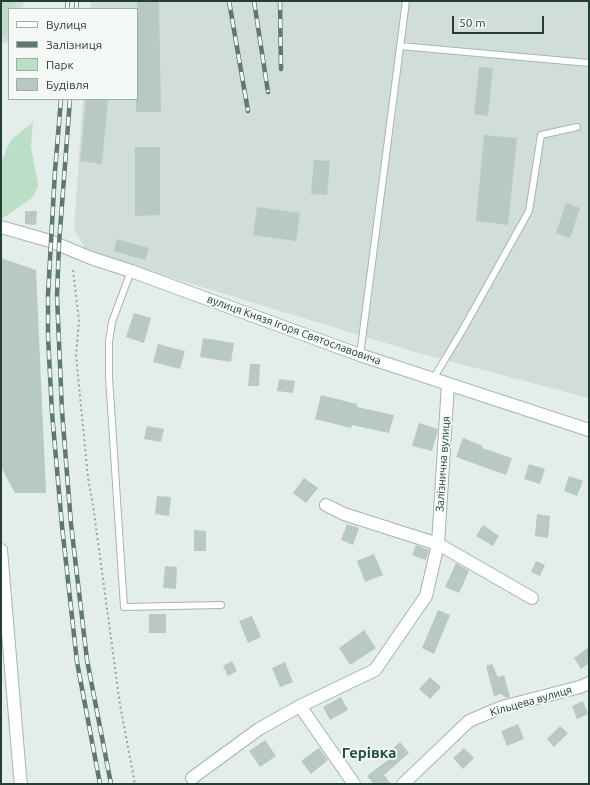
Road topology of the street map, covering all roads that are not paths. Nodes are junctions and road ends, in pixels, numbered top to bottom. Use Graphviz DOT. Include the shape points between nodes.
graph roads {
  1 [pos="406,1"];
  2 [pos="400,46"];
  3 [pos="589,63"];
  4 [pos="576,127"];
  5 [pos="1,227"];
  6 [pos="131,271"];
  7 [pos="360,355"];
  8 [pos="433,379"];
  9 [pos="448,384"];
  10 [pos="589,430"];
  11 [pos="326,504"];
  12 [pos="438,544"];
  13 [pos="1,550"];
  14 [pos="532,598"];
  15 [pos="221,605"];
  16 [pos="589,683"];
  17 [pos="300,706"];
  18 [pos="192,778"];
  19 [pos="22,784"];
  20 [pos="354,784"];
  21 [pos="403,784"];
  1 -- 2 [label="lane"];
  2 -- 3 [label="lane"];
  2 -- 7 [label="lane"];
  4 -- 8 [label="lane" via="541,135 529,211"];
  5 -- 6 [label="street, вулиця Князя Ігоря Святославовича" via="50,241 90,258"];
  6 -- 7 [label="street, вулиця Князя Ігоря Святославовича"];
  6 -- 15 [label="lane" via="112,322 109,342 124,607"];
  7 -- 8 [label="street, вулиця Князя Ігоря Святославовича"];
  8 -- 9 [label="street, вулиця Князя Ігоря Святославовича"];
  9 -- 10 [label="street, вулиця Князя Ігоря Святославовича"];
  9 -- 12 [label="street, Залізнична вулиця"];
  11 -- 12 [label="street" via="344,514"];
  12 -- 14 [label="street"];
  12 -- 17 [label="street, Залізнична вулиця" via="426,596 375,670"];
  13 -- 19 [label="street"];
  16 -- 21 [label="street, Кільцева вулиця" via="502,707 470,721"];
  17 -- 18 [label="street, Залізнична вулиця" via="259,729"];
  17 -- 20 [label="street"];
}
